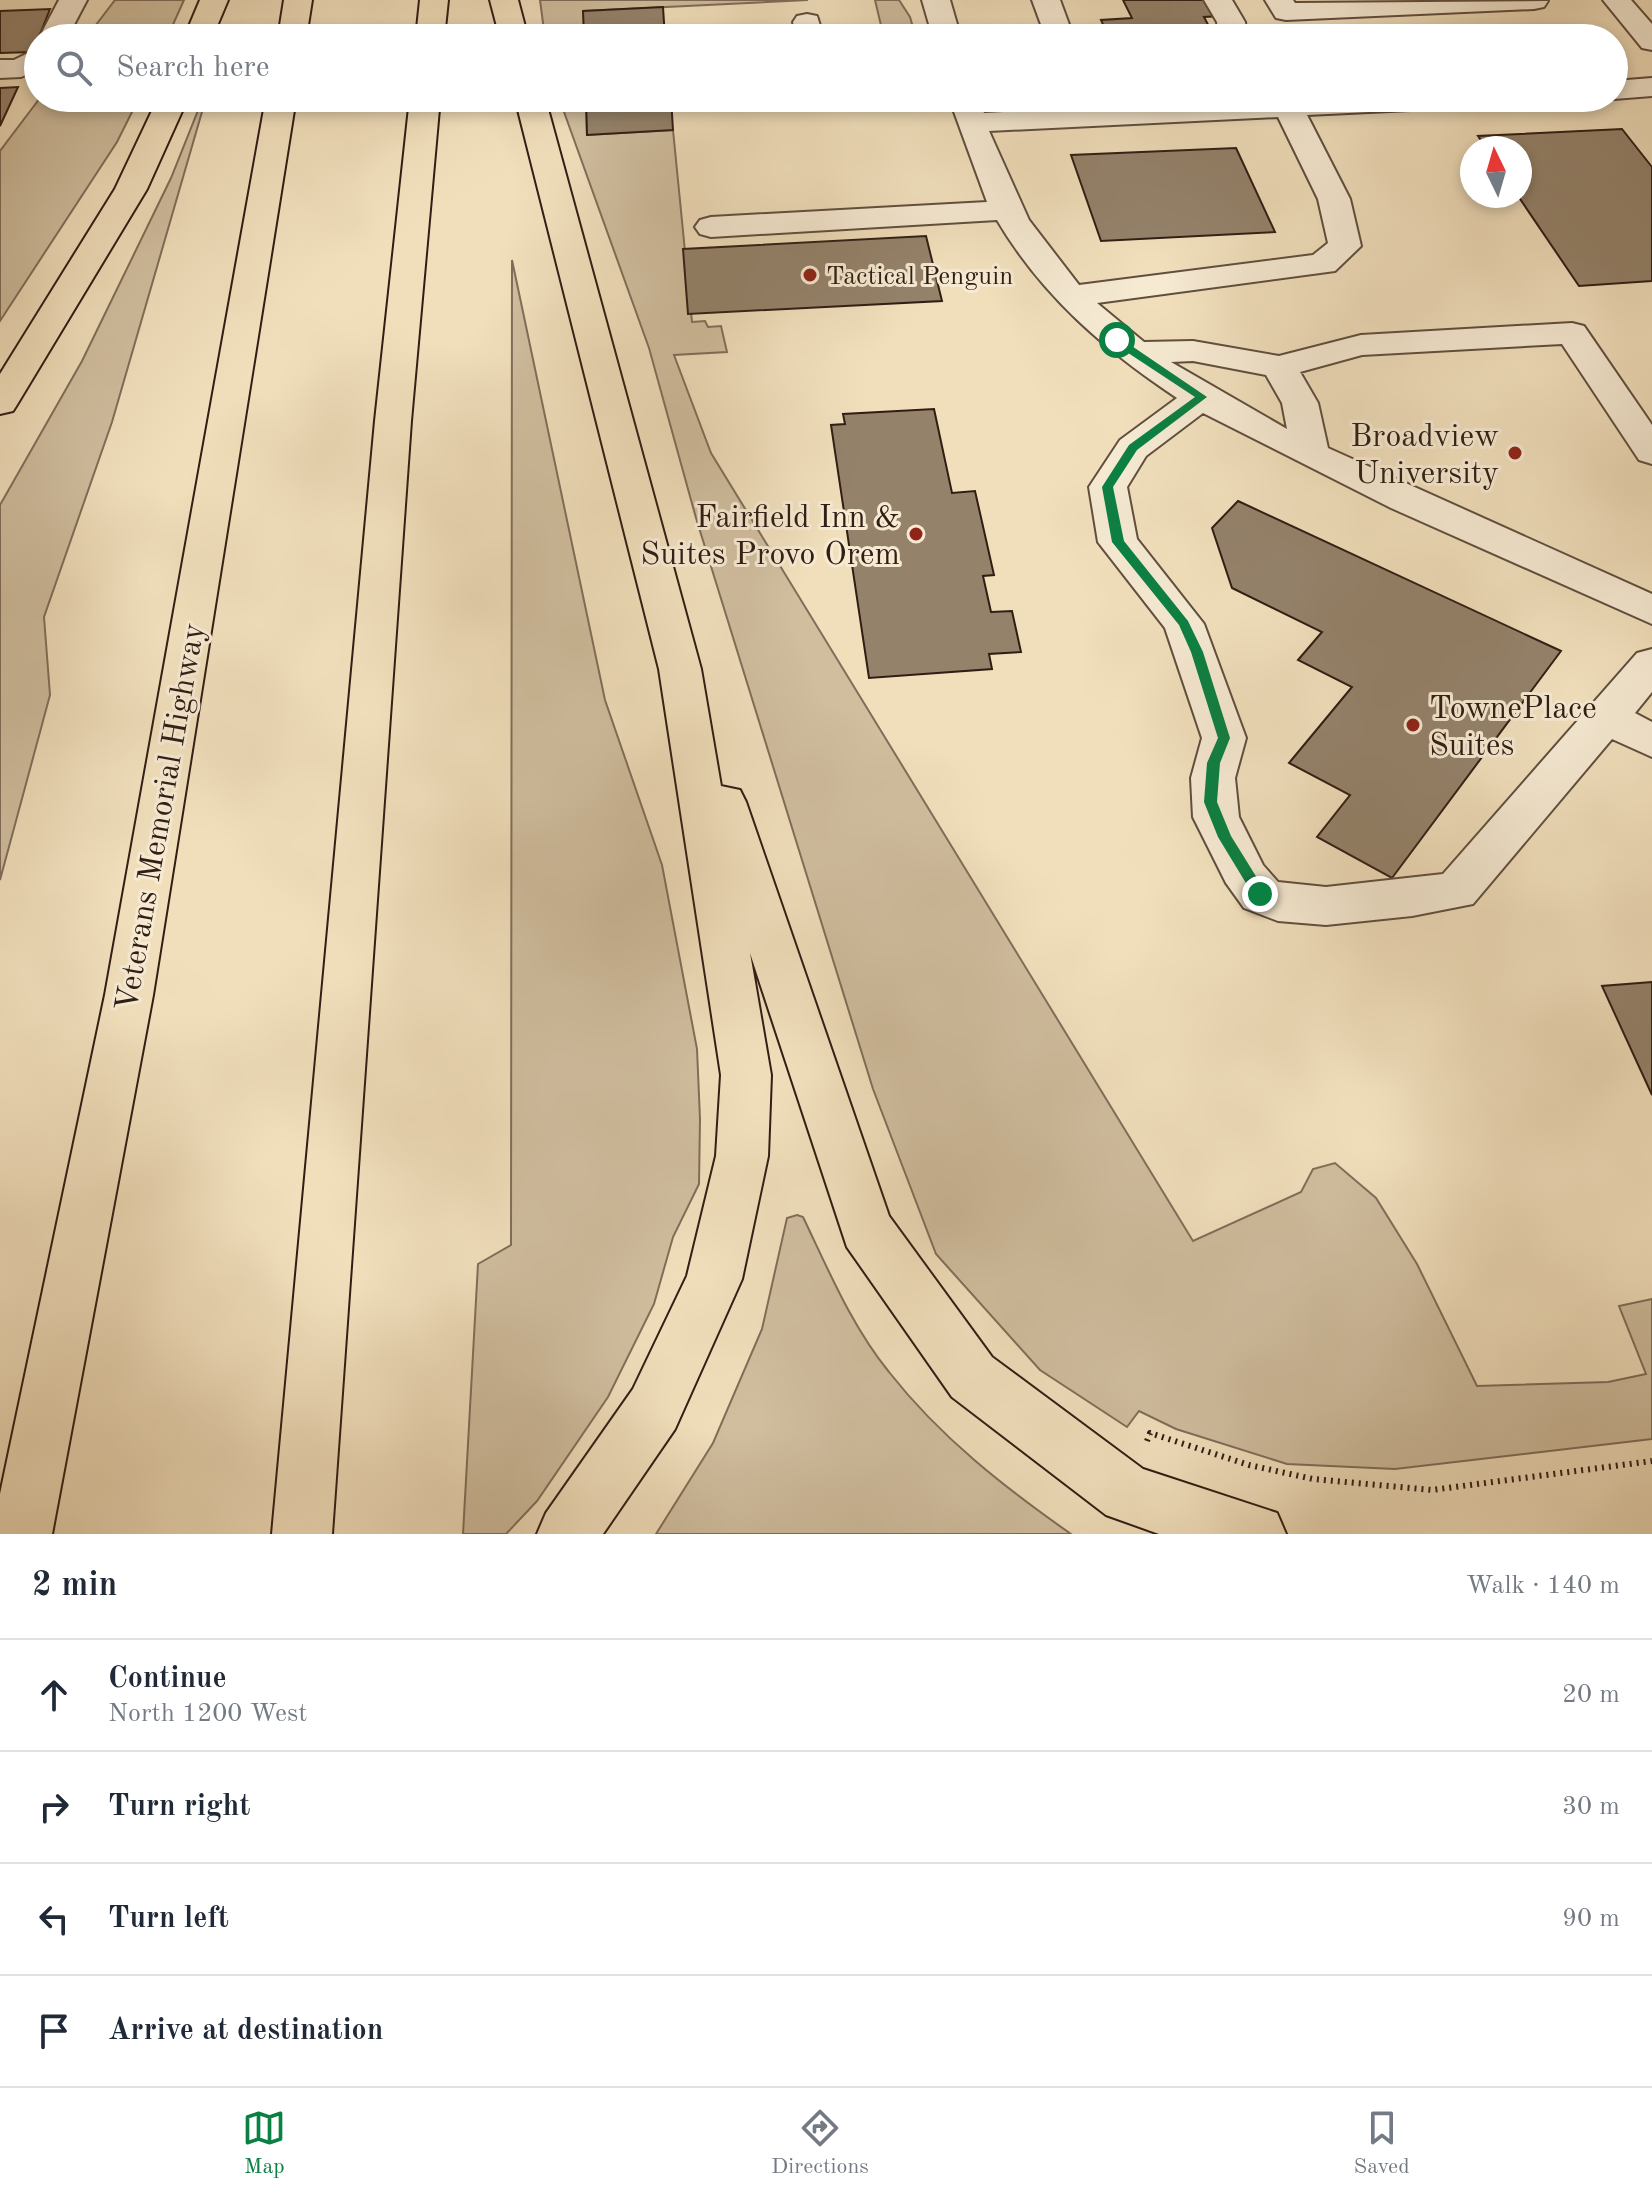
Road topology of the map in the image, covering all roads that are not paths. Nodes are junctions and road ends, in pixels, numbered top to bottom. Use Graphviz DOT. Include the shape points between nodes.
graph roads {
  1 [pos="73,0"];
  2 [pos="214,0"];
  3 [pos="298,0"];
  4 [pos="434,0"];
  5 [pos="504,0"];
  6 [pos="936,0"];
  7 [pos="1046,0"];
  8 [pos="1218,0"];
  9 [pos="1279,0"];
  10 [pos="1617,0"];
  11 [pos="1534,1"];
  12 [pos="60,24"];
  13 [pos="204,24"];
  14 [pos="294,24"];
  15 [pos="431,24"];
  16 [pos="510,24"];
  17 [pos="943,24"];
  18 [pos="1055,24"];
  19 [pos="1231,24"];
  20 [pos="1652,42"];
  21 [pos="24,66"];
  22 [pos="0,69"];
  23 [pos="1652,87"];
  24 [pos="1628,89"];
  25 [pos="167,112"];
  26 [pos="279,112"];
  27 [pos="424,112"];
  28 [pos="534,112"];
  29 [pos="969,112"];
  30 [pos="1278,112"];
  31 [pos="1007,210"];
  32 [pos="711,227"];
  33 [pos="1071,296"];
  34 [pos="1135,353"];
  35 [pos="1279,367"];
  36 [pos="1202,397"];
  37 [pos="0,403"];
  38 [pos="1652,452"];
  39 [pos="1311,455"];
  40 [pos="1652,610"];
  41 [pos="1652,664"];
  42 [pos="680,669"];
  43 [pos="1606,717"];
  44 [pos="1652,741"];
  45 [pos="27,1506"];
  46 [pos="302,1534"];
  47 [pos="567,1534"];
  48 [pos="1256,1534"];
  1 -- 12 [label="street"];
  2 -- 13 [label="highway"];
  3 -- 14 [label="highway"];
  4 -- 15 [label="highway"];
  5 -- 16 [label="highway"];
  6 -- 17 [label="street"];
  7 -- 18 [label="street"];
  8 -- 19 [label="street"];
  9 -- 11 [label="street" via="1286,12 1470,16"];
  10 -- 20 [label="street"];
  21 -- 22 [label="street"];
  23 -- 24 [label="street"];
  25 -- 37 [label="highway" via="131,189"];
  26 -- 45 [label="highway, Veterans Memorial Highway" via="129,995"];
  27 -- 46 [label="highway"];
  28 -- 42 [label="highway"];
  29 -- 31 [label="street"];
  30 -- 33 [label="street" via="1334,199 1345,246 1323,264"];
  31 -- 32 [label="street"];
  31 -- 33 [label="street"];
  33 -- 34 [label="street"];
  34 -- 35 [label="street" via="1193,351"];
  34 -- 36 [label="street"];
  35 -- 38 [label="street" via="1361,345 1572,333"];
  35 -- 39 [label="street" via="1300,403"];
  36 -- 39 [label="street"];
  36 -- 43 [label="street" via="1133,448 1108,487 1118,542 1184,624 1197,652 1224,738 1213,763 1211,802 1224,837 1260,894 1290,905 1366,903 1456,891"];
  39 -- 40 [label="street"];
  41 -- 43 [label="street"];
  42 -- 47 [label="highway" via="746,1075 742,1156 714,1279 674,1366 654,1409"];
  42 -- 48 [label="highway" via="866,1229 972,1377 1127,1494"];
  43 -- 44 [label="street"];
}
